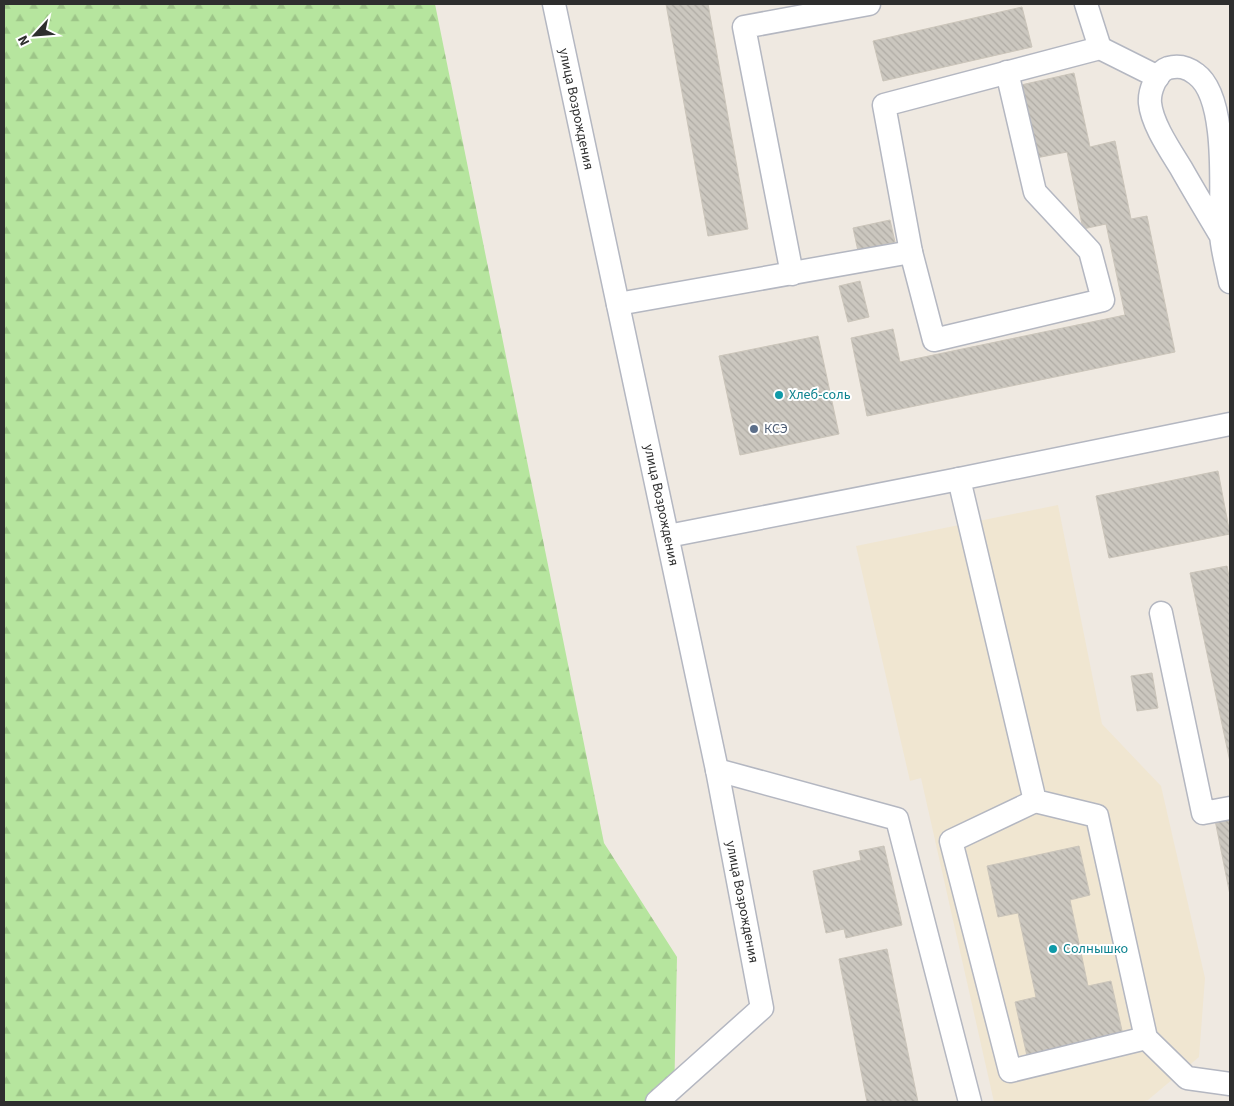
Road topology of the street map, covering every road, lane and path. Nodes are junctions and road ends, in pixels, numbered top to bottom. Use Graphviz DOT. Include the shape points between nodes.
graph roads {
  1 [pos="554,4"];
  2 [pos="869,4"];
  3 [pos="1086,4"];
  4 [pos="1100,48"];
  5 [pos="1007,72"];
  6 [pos="1158,77"];
  7 [pos="1221,236"];
  8 [pos="911,252"];
  9 [pos="792,274"];
  10 [pos="1230,282"];
  11 [pos="618,304"];
  12 [pos="1230,424"];
  13 [pos="959,479"];
  14 [pos="668,536"];
  15 [pos="1161,613"];
  16 [pos="717,770"];
  17 [pos="1036,801"];
  18 [pos="1230,808"];
  19 [pos="1146,1038"];
  20 [pos="1230,1084"];
  21 [pos="657,1102"];
  22 [pos="970,1102"];
  1 -- 11 [label="street, улица Возрождения"];
  2 -- 9 [label="street" via="744,27"];
  3 -- 4 [label="street"];
  4 -- 5 [label="street"];
  4 -- 6 [label="street"];
  5 -- 8 [label="street" via="884,104"];
  5 -- 8 [label="street" via="1035,192 1090,250 1103,300 934,340"];
  6 -- 7 [label="street" via="1151,89 1150,104 1159,131"];
  6 -- 7 [label="street" via="1174,67 1188,68 1199,76 1212,96 1218,119"];
  7 -- 10 [label="street"];
  8 -- 9 [label="street"];
  9 -- 11 [label="street"];
  11 -- 14 [label="street, улица Возрождения"];
  12 -- 13 [label="street"];
  13 -- 14 [label="street"];
  13 -- 17 [label="street"];
  14 -- 16 [label="street, улица Возрождения"];
  15 -- 18 [label="street" via="1203,813"];
  16 -- 21 [label="street, улица Возрождения" via="762,1008"];
  16 -- 22 [label="street" via="897,819"];
  17 -- 19 [label="street" via="1097,816"];
  17 -- 19 [label="street" via="951,841 1010,1071"];
  19 -- 20 [label="street" via="1187,1078"];
}
